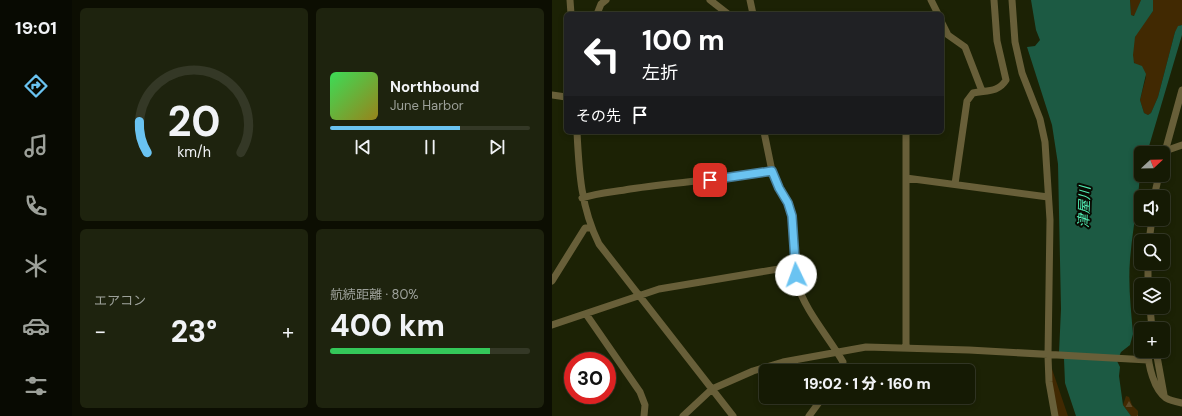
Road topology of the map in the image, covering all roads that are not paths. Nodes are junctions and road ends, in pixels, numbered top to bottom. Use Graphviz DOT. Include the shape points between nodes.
graph roads {
  1 [pos="570,0"];
  2 [pos="606,0"];
  3 [pos="710,0"];
  4 [pos="750,0"];
  5 [pos="931,0"];
  6 [pos="994,0"];
  7 [pos="1012,0"];
  8 [pos="571,12"];
  9 [pos="598,12"];
  10 [pos="725,12"];
  11 [pos="752,12"];
  12 [pos="937,12"];
  13 [pos="944,27"];
  14 [pos="1182,90"];
  15 [pos="982,91"];
  16 [pos="552,95"];
  17 [pos="564,97"];
  18 [pos="577,134"];
  19 [pos="764,134"];
  20 [pos="906,134"];
  21 [pos="1182,145"];
  22 [pos="1166,146"];
  23 [pos="1170,149"];
  24 [pos="772,171"];
  25 [pos="906,178"];
  26 [pos="955,184"];
  27 [pos="1048,197"];
  28 [pos="582,198"];
  29 [pos="591,228"];
  30 [pos="796,266"];
  31 [pos="552,281"];
  32 [pos="639,294"];
  33 [pos="586,314"];
  34 [pos="552,325"];
  35 [pos="906,348"];
  36 [pos="837,351"];
  37 [pos="1048,356"];
  38 [pos="1157,358"];
  39 [pos="1144,360"];
  40 [pos="843,364"];
  41 [pos="712,389"];
  42 [pos="1164,397"];
  43 [pos="1182,403"];
  44 [pos="818,404"];
  45 [pos="644,416"];
  46 [pos="683,416"];
  47 [pos="733,416"];
  48 [pos="809,416"];
  49 [pos="1055,416"];
  1 -- 8 [label="street"];
  2 -- 9 [label="street"];
  3 -- 10 [label="street"];
  4 -- 11 [label="street"];
  5 -- 12 [label="street"];
  6 -- 15 [label="street" via="997,41 1006,80 1002,87 994,91"];
  7 -- 27 [label="street" via="1015,42 1022,73 1040,119 1045,142"];
  13 -- 15 [label="street" via="948,35 965,47"];
  14 -- 22 [label="street"];
  15 -- 26 [label="street" via="973,93 967,101"];
  16 -- 17 [label="street"];
  18 -- 28 [label="street"];
  19 -- 24 [label="street"];
  20 -- 25 [label="street"];
  21 -- 23 [label="street"];
  24 -- 28 [label="street" via="734,178 662,184"];
  24 -- 30 [label="street" via="792,216"];
  25 -- 26 [label="street"];
  25 -- 35 [label="street"];
  26 -- 27 [label="street"];
  27 -- 37 [label="street"];
  28 -- 29 [label="street"];
  29 -- 31 [label="street" via="585,228"];
  29 -- 32 [label="street" via="599,244"];
  30 -- 32 [label="street" via="659,288"];
  30 -- 36 [label="street" via="800,294"];
  32 -- 33 [label="street"];
  32 -- 41 [label="street"];
  33 -- 34 [label="street"];
  33 -- 45 [label="street" via="640,392 645,405"];
  35 -- 36 [label="street" via="866,347"];
  35 -- 37 [label="street"];
  36 -- 40 [label="street"];
  36 -- 41 [label="street" via="765,367"];
  37 -- 39 [label="street"];
  37 -- 49 [label="street" via="1049,382"];
  38 -- 42 [label="street"];
  39 -- 42 [label="street"];
  41 -- 46 [label="street"];
  41 -- 47 [label="street"];
  42 -- 43 [label="street"];
  44 -- 48 [label="street"];
}
